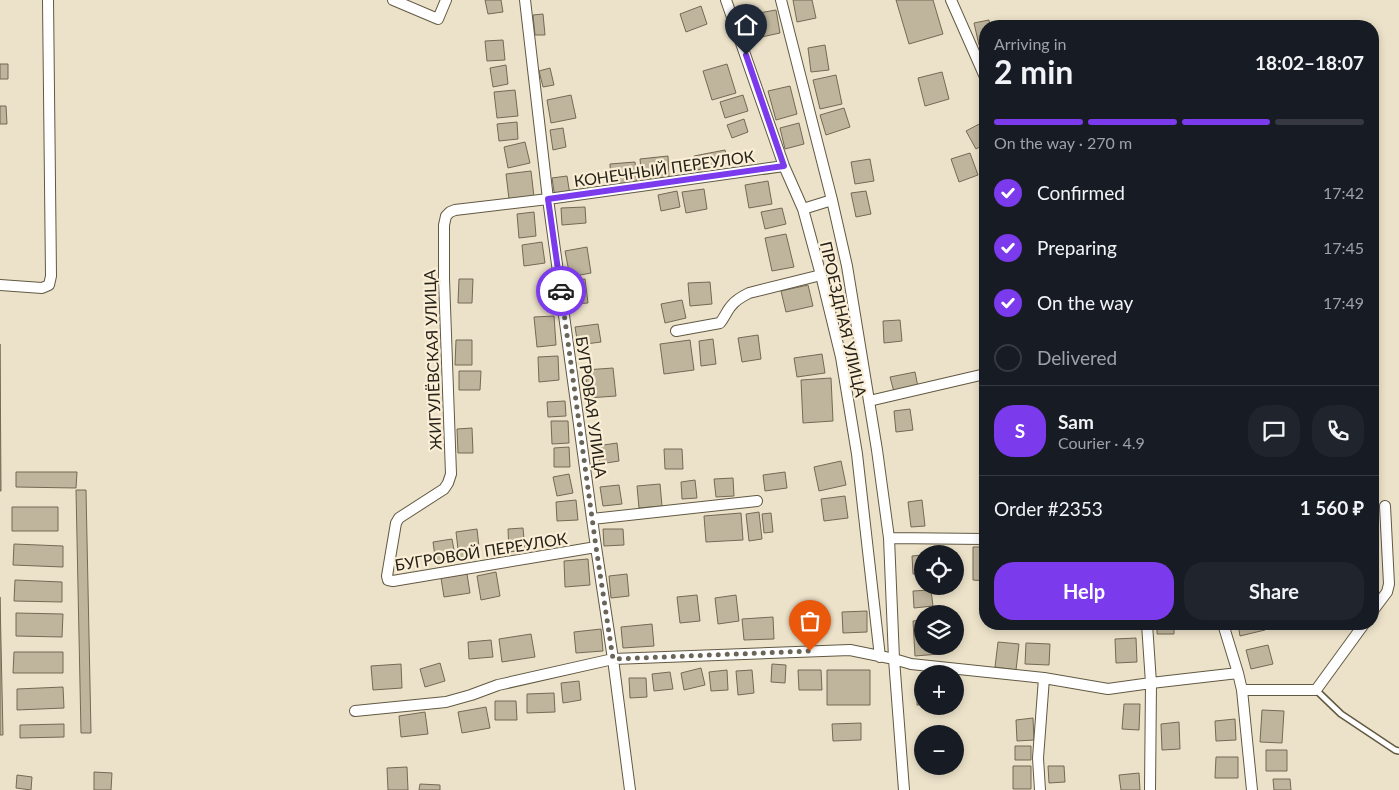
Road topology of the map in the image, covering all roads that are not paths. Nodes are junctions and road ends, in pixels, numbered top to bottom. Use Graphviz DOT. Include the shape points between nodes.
graph roads {
  1 [pos="48,0"];
  2 [pos="393,0"];
  3 [pos="446,0"];
  4 [pos="525,0"];
  5 [pos="726,0"];
  6 [pos="781,0"];
  7 [pos="951,0"];
  8 [pos="979,63"];
  9 [pos="784,166"];
  10 [pos="548,199"];
  11 [pos="832,200"];
  12 [pos="803,209"];
  13 [pos="821,275"];
  14 [pos="0,285"];
  15 [pos="676,331"];
  16 [pos="979,375"];
  17 [pos="869,401"];
  18 [pos="757,501"];
  19 [pos="1385,506"];
  20 [pos="592,519"];
  21 [pos="889,538"];
  22 [pos="979,539"];
  23 [pos="596,547"];
  24 [pos="388,580"];
  25 [pos="1379,603"];
  26 [pos="1147,630"];
  27 [pos="1225,630"];
  28 [pos="1360,630"];
  29 [pos="880,657"];
  30 [pos="613,659"];
  31 [pos="894,659"];
  32 [pos="1238,673"];
  33 [pos="1044,678"];
  34 [pos="1151,682"];
  35 [pos="1242,690"];
  36 [pos="1316,690"];
  37 [pos="355,711"];
  38 [pos="1399,751"];
  39 [pos="630,790"];
  40 [pos="904,790"];
  41 [pos="1040,790"];
  42 [pos="1150,790"];
  43 [pos="1252,790"];
  1 -- 14 [label="street" via="51,276 49,285 42,288"];
  2 -- 3 [label="street" via="438,19"];
  4 -- 10 [label="street, БУГРОВАЯ УЛИЦА"];
  5 -- 9 [label="street, ПРОЕЗДНАЯ УЛИЦА"];
  6 -- 11 [label="street, ПРОЕЗДНАЯ УЛИЦА"];
  7 -- 8 [label="street"];
  9 -- 10 [label="street, КОНЕЧНЫЙ ПЕРЕУЛОК"];
  9 -- 12 [label="street, ПРОЕЗДНАЯ УЛИЦА"];
  10 -- 20 [label="street, БУГРОВАЯ УЛИЦА"];
  10 -- 24 [label="street, ЖИГУЛЁВСКАЯ УЛИЦА" via="455,210 444,220 451,474 444,489 396,523"];
  11 -- 12 [label="street"];
  11 -- 17 [label="street, ПРОЕЗДНАЯ УЛИЦА" via="847,266"];
  12 -- 13 [label="street, ПРОЕЗДНАЯ УЛИЦА"];
  13 -- 15 [label="street" via="750,293 732,305 720,323"];
  13 -- 29 [label="street, ПРОЕЗДНАЯ УЛИЦА" via="841,357 855,444"];
  16 -- 17 [label="street"];
  17 -- 21 [label="street, ПРОЕЗДНАЯ УЛИЦА"];
  18 -- 20 [label="street"];
  19 -- 25 [label="street" via="1389,584"];
  20 -- 23 [label="street"];
  21 -- 22 [label="street"];
  21 -- 31 [label="street, ПРОЕЗДНАЯ УЛИЦА"];
  23 -- 24 [label="street, БУГРОВОЙ ПЕРЕУЛОК"];
  23 -- 30 [label="street"];
  26 -- 34 [label="street"];
  27 -- 32 [label="street"];
  28 -- 36 [label="street"];
  29 -- 30 [label="street" via="850,650"];
  29 -- 31 [label="street"];
  30 -- 37 [label="street" via="498,685 446,702"];
  30 -- 39 [label="street"];
  31 -- 33 [label="street" via="910,664"];
  31 -- 40 [label="street, ПРОЕЗДНАЯ УЛИЦА"];
  32 -- 34 [label="street"];
  32 -- 35 [label="street"];
  33 -- 34 [label="street" via="1108,689"];
  33 -- 41 [label="street" via="1038,758"];
  34 -- 42 [label="street"];
  35 -- 36 [label="street"];
  35 -- 43 [label="street"];
  36 -- 38 [label="lane" via="1341,714"];
}
